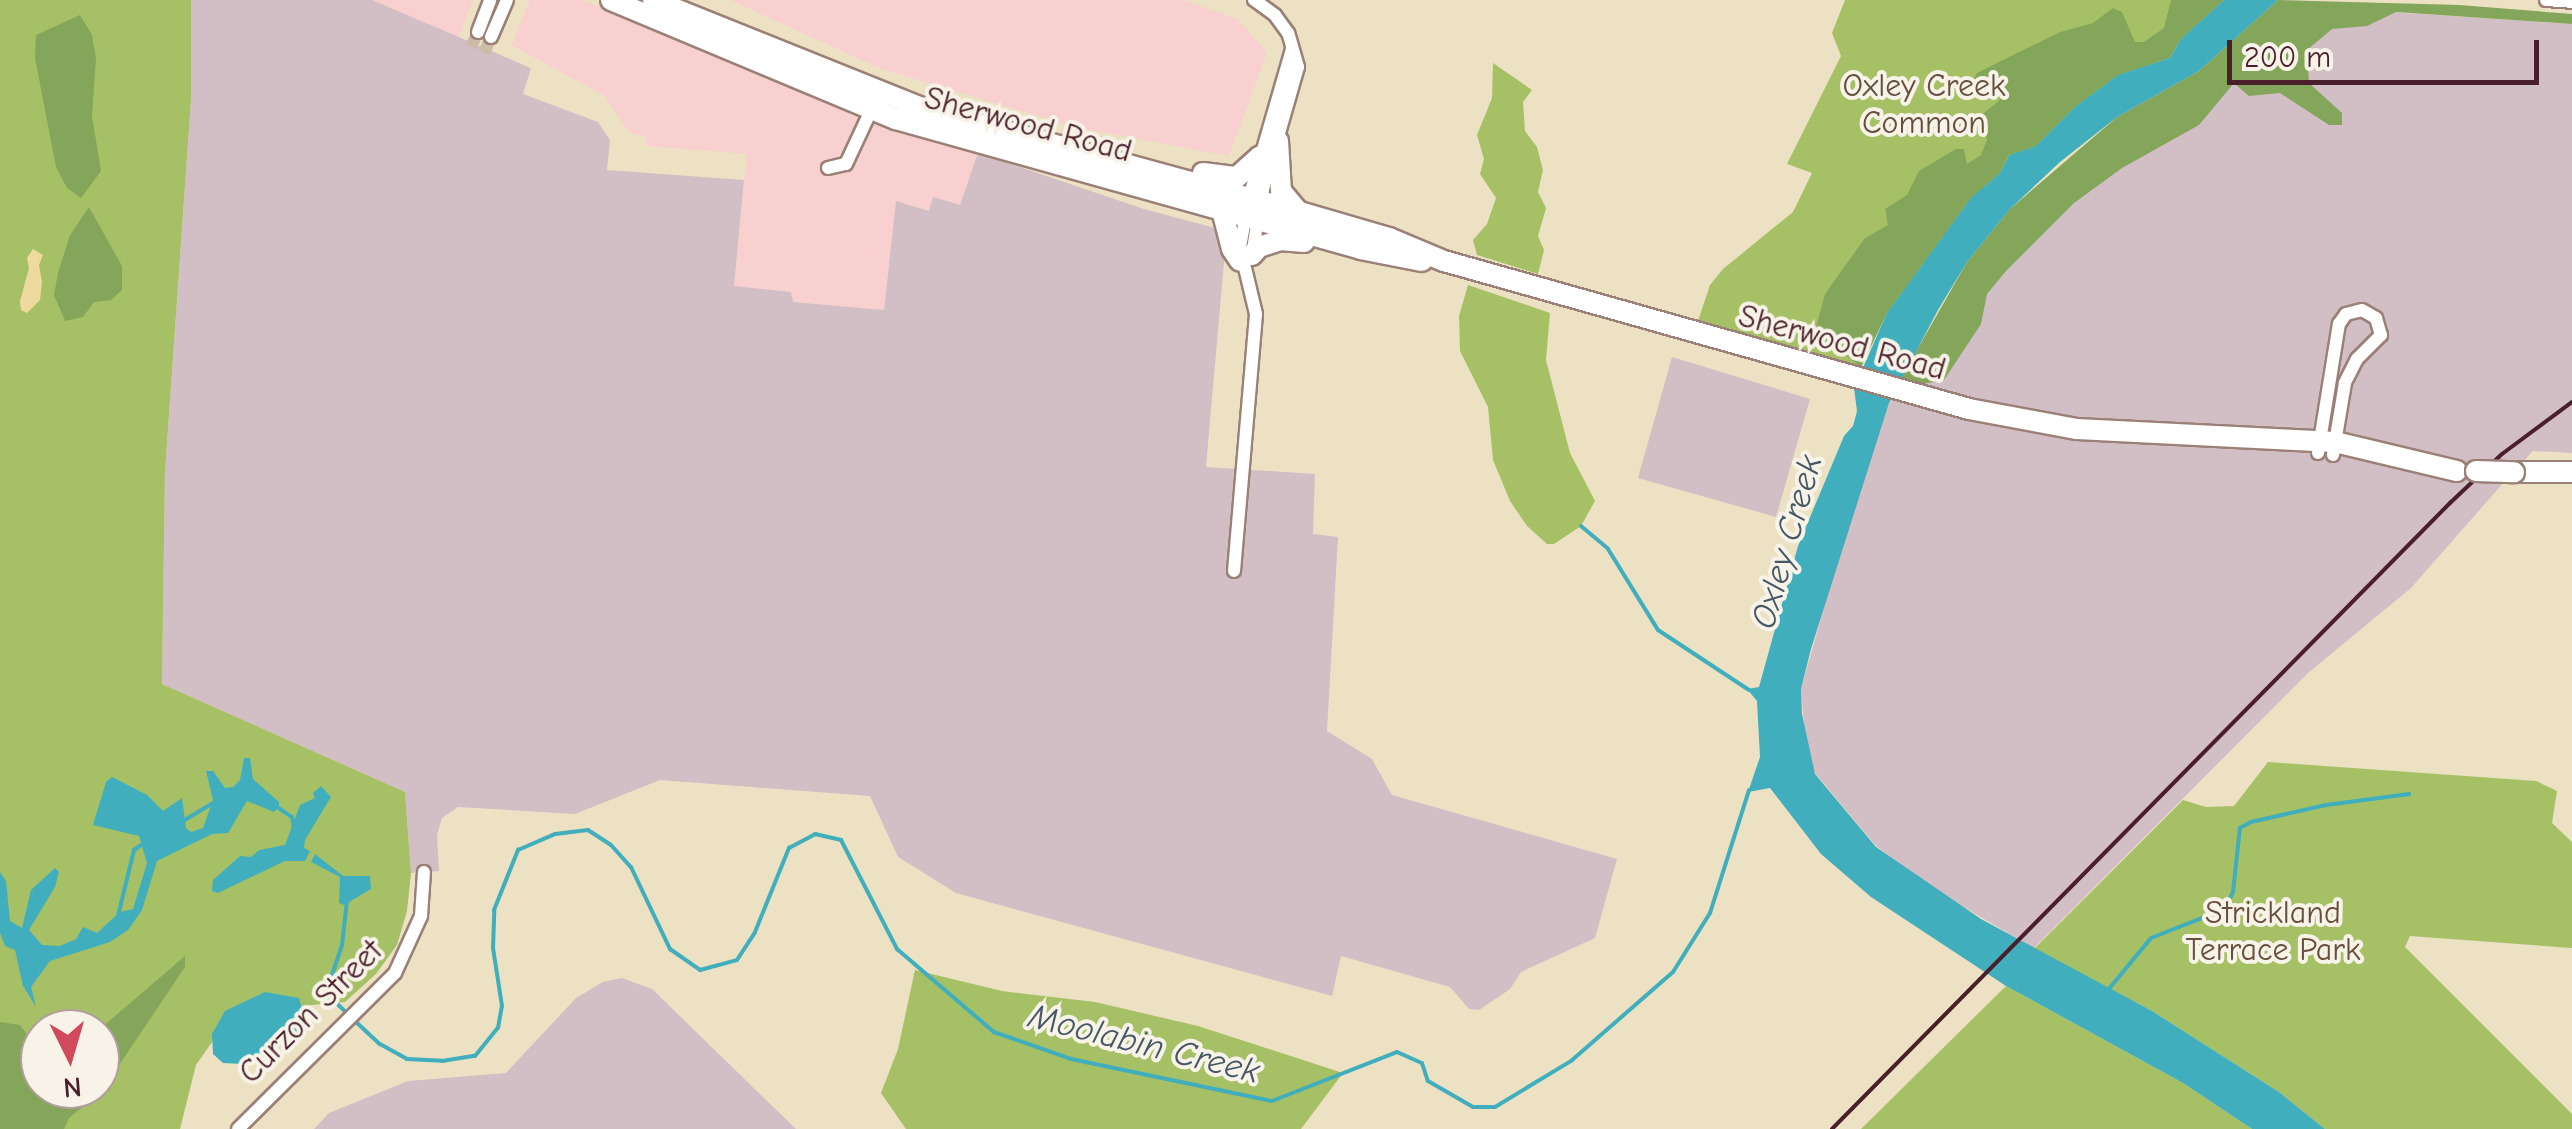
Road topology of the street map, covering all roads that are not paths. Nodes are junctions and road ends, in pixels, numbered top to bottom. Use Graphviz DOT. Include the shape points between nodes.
graph roads {
  1 [pos="490,0"];
  2 [pos="507,0"];
  3 [pos="610,0"];
  4 [pos="653,0"];
  5 [pos="1254,0"];
  6 [pos="2546,0"];
  7 [pos="2572,2"];
  8 [pos="1292,49"];
  9 [pos="874,102"];
  10 [pos="1278,142"];
  11 [pos="1260,156"];
  12 [pos="828,168"];
  13 [pos="1152,171"];
  14 [pos="1253,209"];
  15 [pos="1222,210"];
  16 [pos="1300,212"];
  17 [pos="1326,239"];
  18 [pos="1246,258"];
  19 [pos="1444,261"];
  20 [pos="2327,448"];
  21 [pos="2572,472"];
  22 [pos="1234,570"];
  23 [pos="424,872"];
  24 [pos="238,1129"];
  1 -- 2 [label="street" via="484,34"];
  3 -- 9 [label="main road, Sherwood Road"];
  4 -- 9 [label="main road, Sherwood Road"];
  5 -- 8 [label="street" via="1275,15"];
  6 -- 7 [label="street"];
  8 -- 10 [label="street" via="1298,67"];
  8 -- 11 [label="street"];
  9 -- 12 [label="street" via="846,164"];
  9 -- 13 [label="main road, Sherwood Road"];
  9 -- 15 [label="main road, Sherwood Road"];
  10 -- 14 [label="street"];
  10 -- 16 [label="main road" via="1281,191"];
  11 -- 13 [label="main road" via="1246,174 1224,179 1160,162"];
  11 -- 14 [label="street"];
  13 -- 14 [label="main road, Sherwood Road"];
  14 -- 15 [label="main road, Sherwood Road"];
  14 -- 16 [label="main road, Sherwood Road"];
  14 -- 17 [label="main road, Sherwood Road"];
  14 -- 18 [label="street"];
  15 -- 18 [label="main road" via="1232,249"];
  16 -- 19 [label="main road, Sherwood Road"];
  17 -- 18 [label="main road" via="1280,240"];
  17 -- 19 [label="main road, Sherwood Road"];
  18 -- 22 [label="street" via="1256,298"];
  19 -- 20 [label="main road, Sherwood Road" via="2050,426"];
  20 -- 20 [label="street" via="2341,320 2362,310 2376,318 2381,335 2344,383"];
  20 -- 21 [label="main road, Sherwood Road, bridge" via="2437,472"];
  23 -- 24 [label="street, Curzon Street" via="421,916 396,973"];
}
